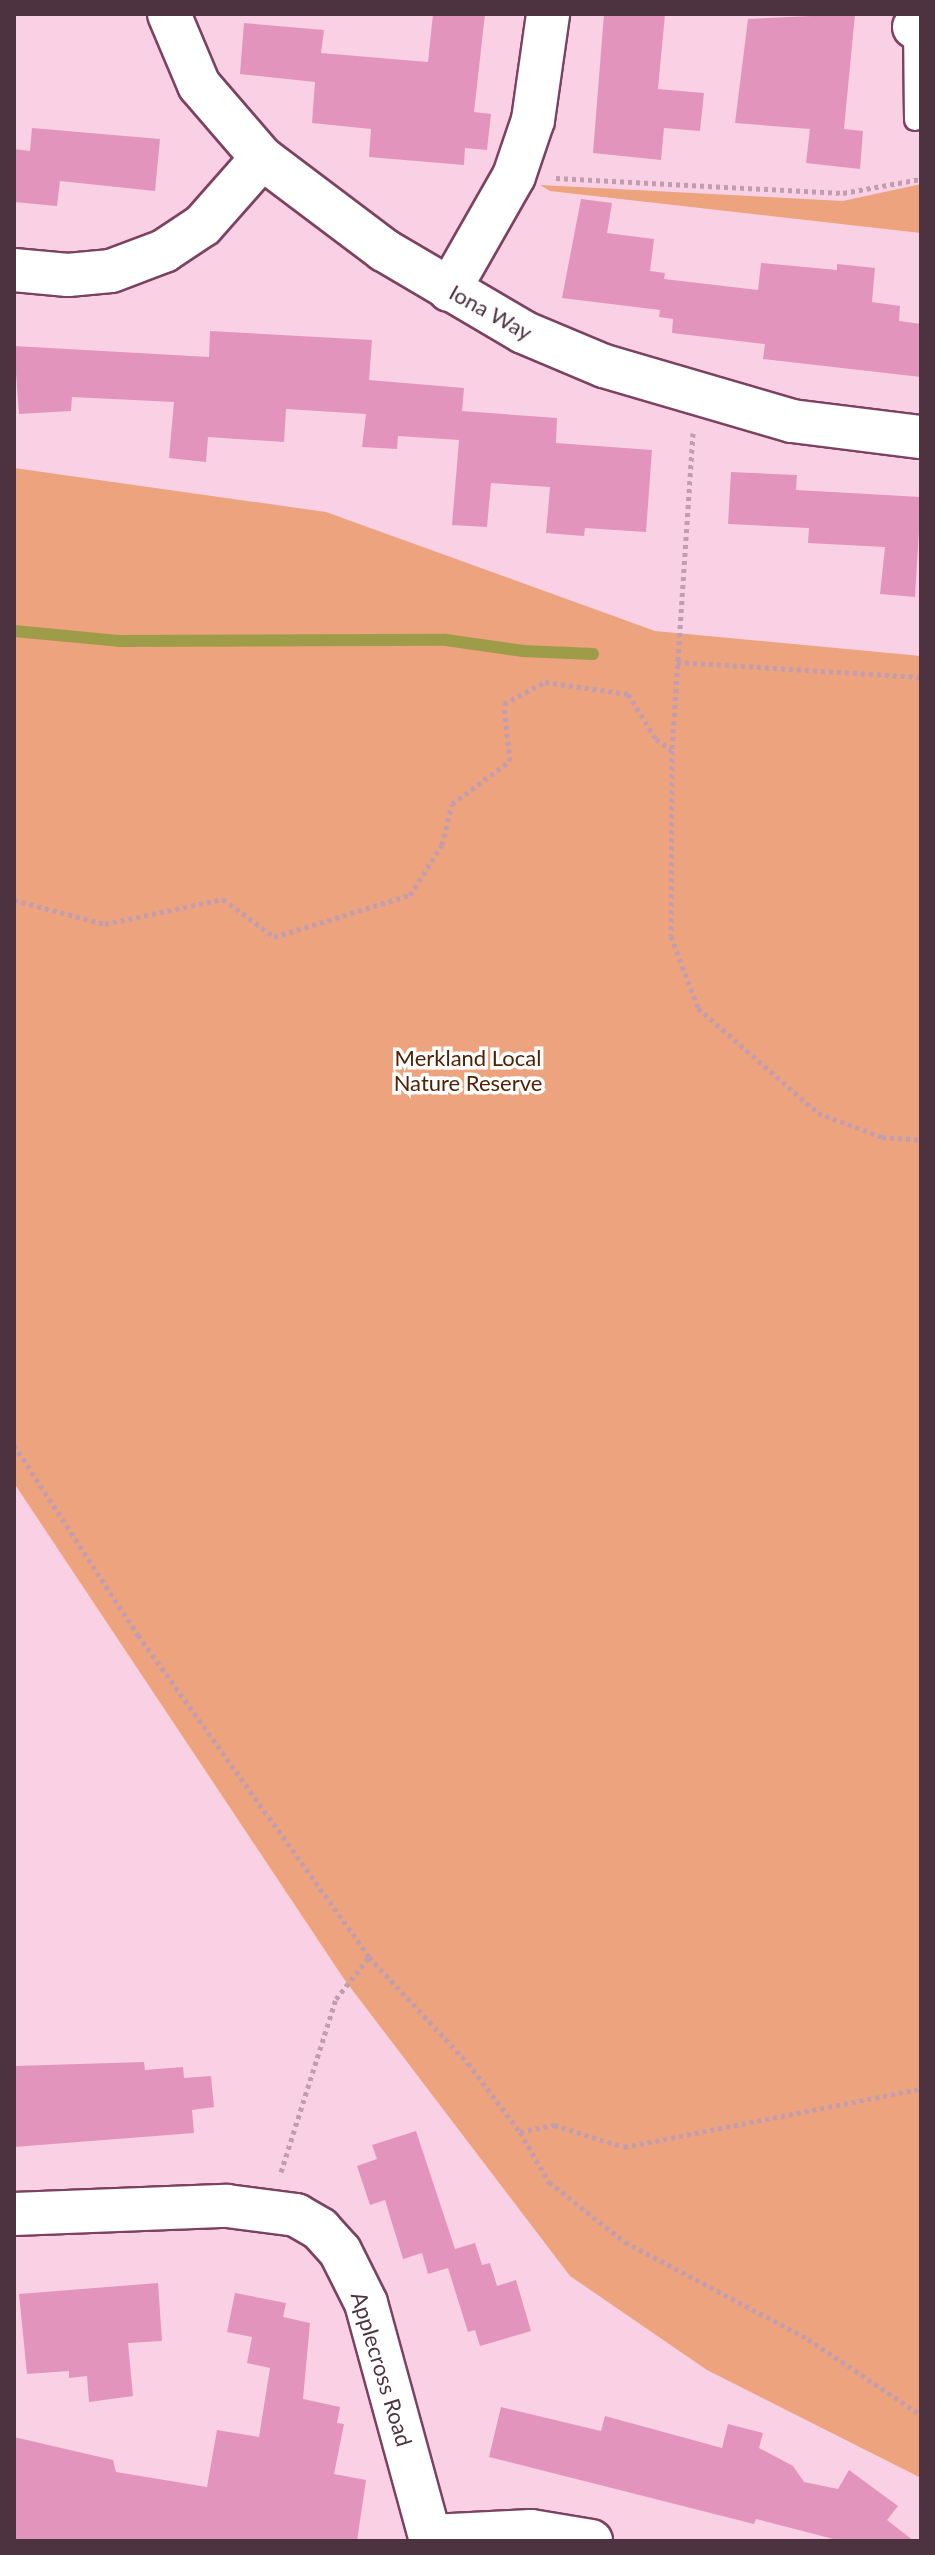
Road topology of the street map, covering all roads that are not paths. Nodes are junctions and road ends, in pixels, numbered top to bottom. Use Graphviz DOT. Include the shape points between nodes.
graph roads {
  1 [pos="169,14"];
  2 [pos="548,14"];
  3 [pos="916,23"];
  4 [pos="915,120"];
  5 [pos="262,158"];
  6 [pos="14,270"];
  7 [pos="449,290"];
  8 [pos="921,437"];
  9 [pos="14,2214"];
  10 [pos="431,2539"];
  11 [pos="591,2541"];
  1 -- 5 [label="street, Iona Way" via="199,85"];
  2 -- 7 [label="street" via="533,120 514,176"];
  3 -- 4 [label="lane"];
  5 -- 6 [label="street" via="203,225 164,251 111,271 68,275"];
  5 -- 7 [label="street, Iona Way" via="384,250"];
  7 -- 8 [label="street, Iona Way" via="523,332 604,366 792,421"];
  9 -- 10 [label="street, Applecross Road" via="270,2208 296,2215 340,2251 366,2303"];
  10 -- 11 [label="street" via="531,2531"];
}
